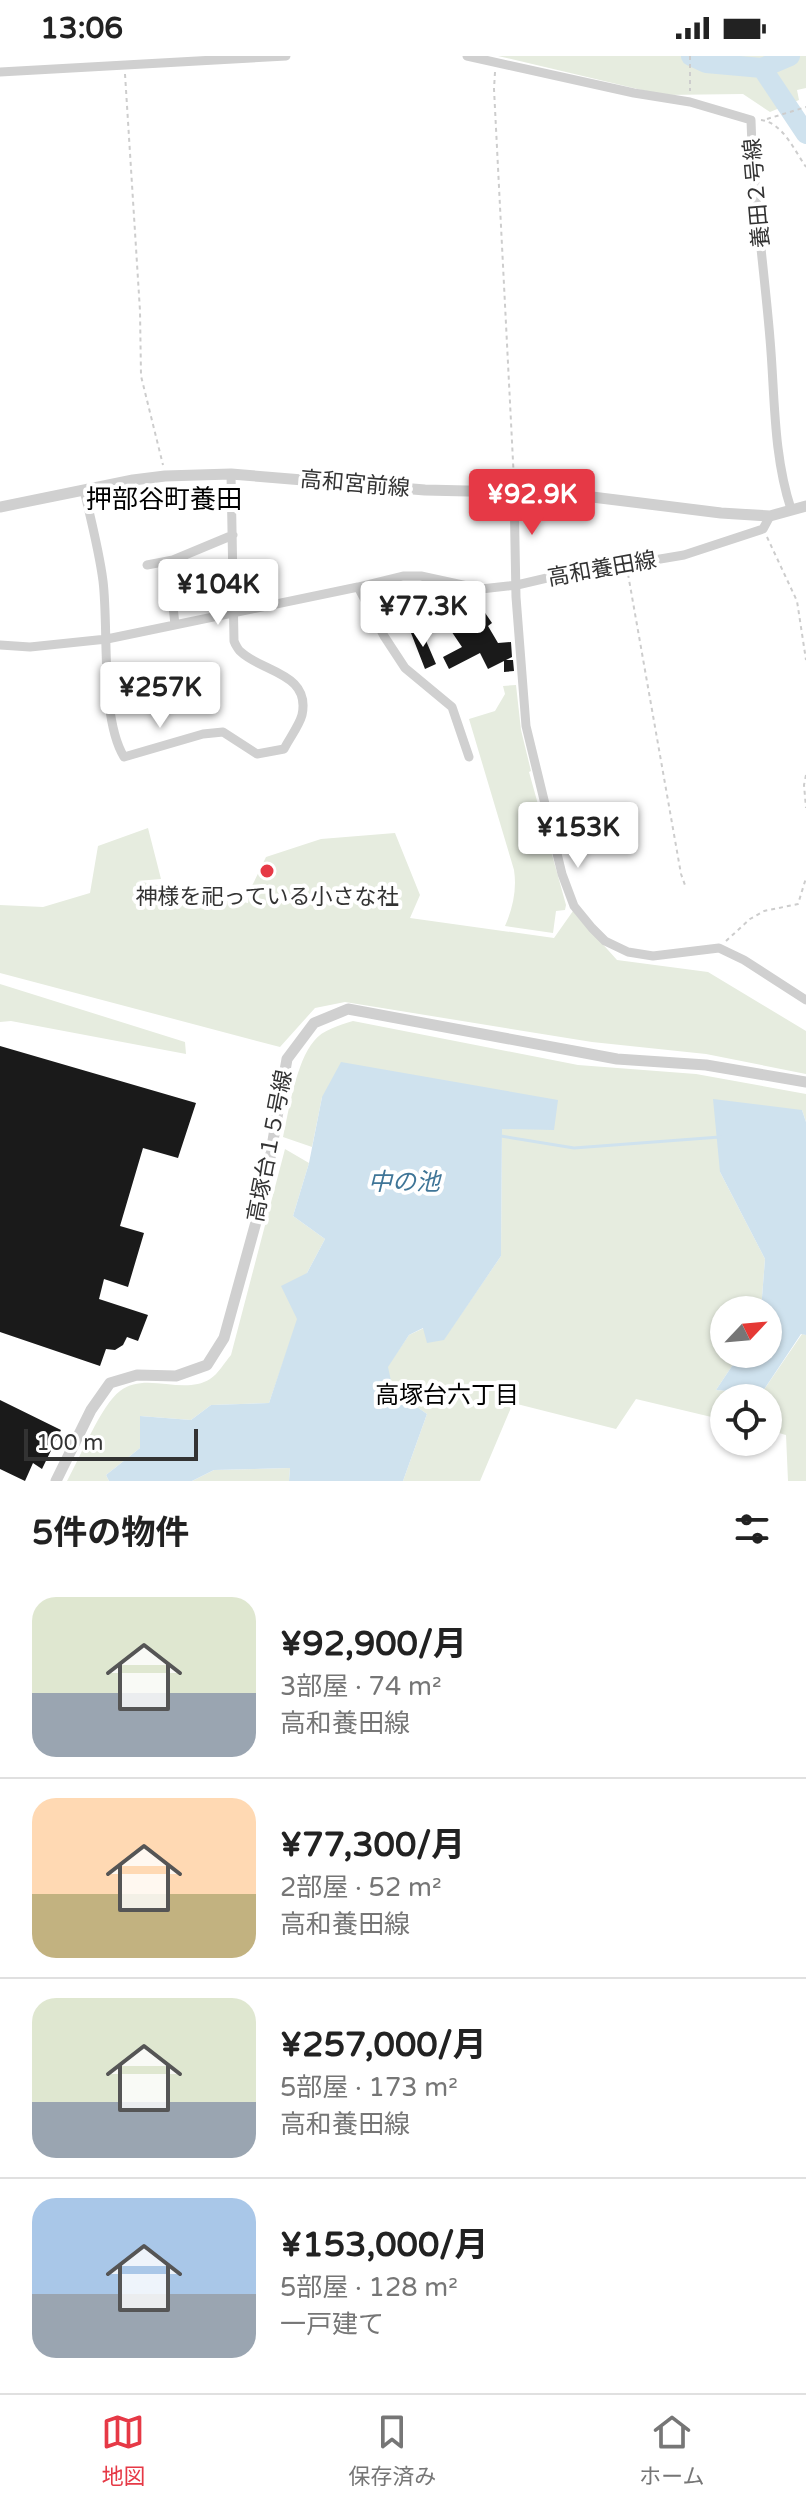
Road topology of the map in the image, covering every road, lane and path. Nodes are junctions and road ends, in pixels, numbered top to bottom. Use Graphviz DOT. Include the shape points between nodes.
graph roads {
  1 [pos="286,56"];
  2 [pos="467,56"];
  3 [pos="690,56"];
  4 [pos="496,62"];
  5 [pos="124,65"];
  6 [pos="0,72"];
  7 [pos="690,102"];
  8 [pos="806,108"];
  9 [pos="751,120"];
  10 [pos="766,120"];
  11 [pos="806,167"];
  12 [pos="231,474"];
  13 [pos="165,476"];
  14 [pos="84,490"];
  15 [pos="514,490"];
  16 [pos="806,506"];
  17 [pos="0,507"];
  18 [pos="791,509"];
  19 [pos="770,516"];
  20 [pos="763,529"];
  21 [pos="233,535"];
  22 [pos="173,560"];
  23 [pos="147,565"];
  24 [pos="627,565"];
  25 [pos="234,582"];
  26 [pos="517,585"];
  27 [pos="358,587"];
  28 [pos="180,599"];
  29 [pos="235,613"];
  30 [pos="175,625"];
  31 [pos="107,639"];
  32 [pos="0,645"];
  33 [pos="806,660"];
  34 [pos="469,757"];
  35 [pos="806,775"];
  36 [pos="806,808"];
  37 [pos="806,878"];
  38 [pos="686,888"];
  39 [pos="719,948"];
  40 [pos="806,1000"];
  41 [pos="806,1082"];
  42 [pos="56,1481"];
  1 -- 5 [label="street"];
  2 -- 4 [label="street, 養田２号線"];
  3 -- 7 [label="path"];
  4 -- 7 [label="street, 養田２号線"];
  4 -- 15 [label="path"];
  5 -- 6 [label="street"];
  5 -- 13 [label="path" via="141,376"];
  7 -- 9 [label="street, 養田２号線"];
  8 -- 10 [label="path"];
  9 -- 10 [label="path"];
  9 -- 18 [label="street, 養田２号線" via="771,379 783,485"];
  10 -- 11 [label="path" via="782,130"];
  12 -- 13 [label="street, 高和宮前線"];
  12 -- 15 [label="street, 高和宮前線" via="425,490"];
  12 -- 21 [label="street"];
  13 -- 14 [label="street, 高和宮前線"];
  14 -- 17 [label="street, 高和宮前線"];
  14 -- 31 [label="street" via="103,581"];
  15 -- 19 [label="street, 高和宮前線"];
  15 -- 26 [label="street"];
  16 -- 18 [label="street, 高和宮前線"];
  18 -- 19 [label="street, 高和宮前線"];
  19 -- 20 [label="street"];
  20 -- 24 [label="street, 高和養田線" via="684,555"];
  20 -- 33 [label="path" via="797,601"];
  21 -- 22 [label="street"];
  21 -- 25 [label="street"];
  22 -- 23 [label="street"];
  22 -- 28 [label="street"];
  24 -- 26 [label="street, 高和養田線"];
  24 -- 38 [label="path"];
  25 -- 28 [label="lane" via="201,599"];
  25 -- 29 [label="street"];
  26 -- 27 [label="street, 高和養田線" via="481,589 403,576"];
  26 -- 39 [label="street" via="526,726 574,906 605,941 628,952 653,956"];
  27 -- 29 [label="street, 高和養田線"];
  27 -- 34 [label="street" via="405,668 452,707"];
  28 -- 30 [label="street" via="173,606"];
  29 -- 30 [label="street, 高和養田線"];
  29 -- 31 [label="street" via="234,641 240,652 281,673 301,696 302,716 284,749 257,754 223,732 124,757 115,744 110,717"];
  30 -- 31 [label="street, 高和養田線"];
  31 -- 32 [label="street, 高和養田線"];
  35 -- 36 [label="path"];
  37 -- 39 [label="path" via="798,904 764,911"];
  39 -- 40 [label="street"];
  41 -- 42 [label="street, 高塚台１５号線" via="706,1065 617,1059 348,1009 314,1023 287,1059 264,1193 224,1338 207,1365 176,1376 137,1375 110,1383"];
}
